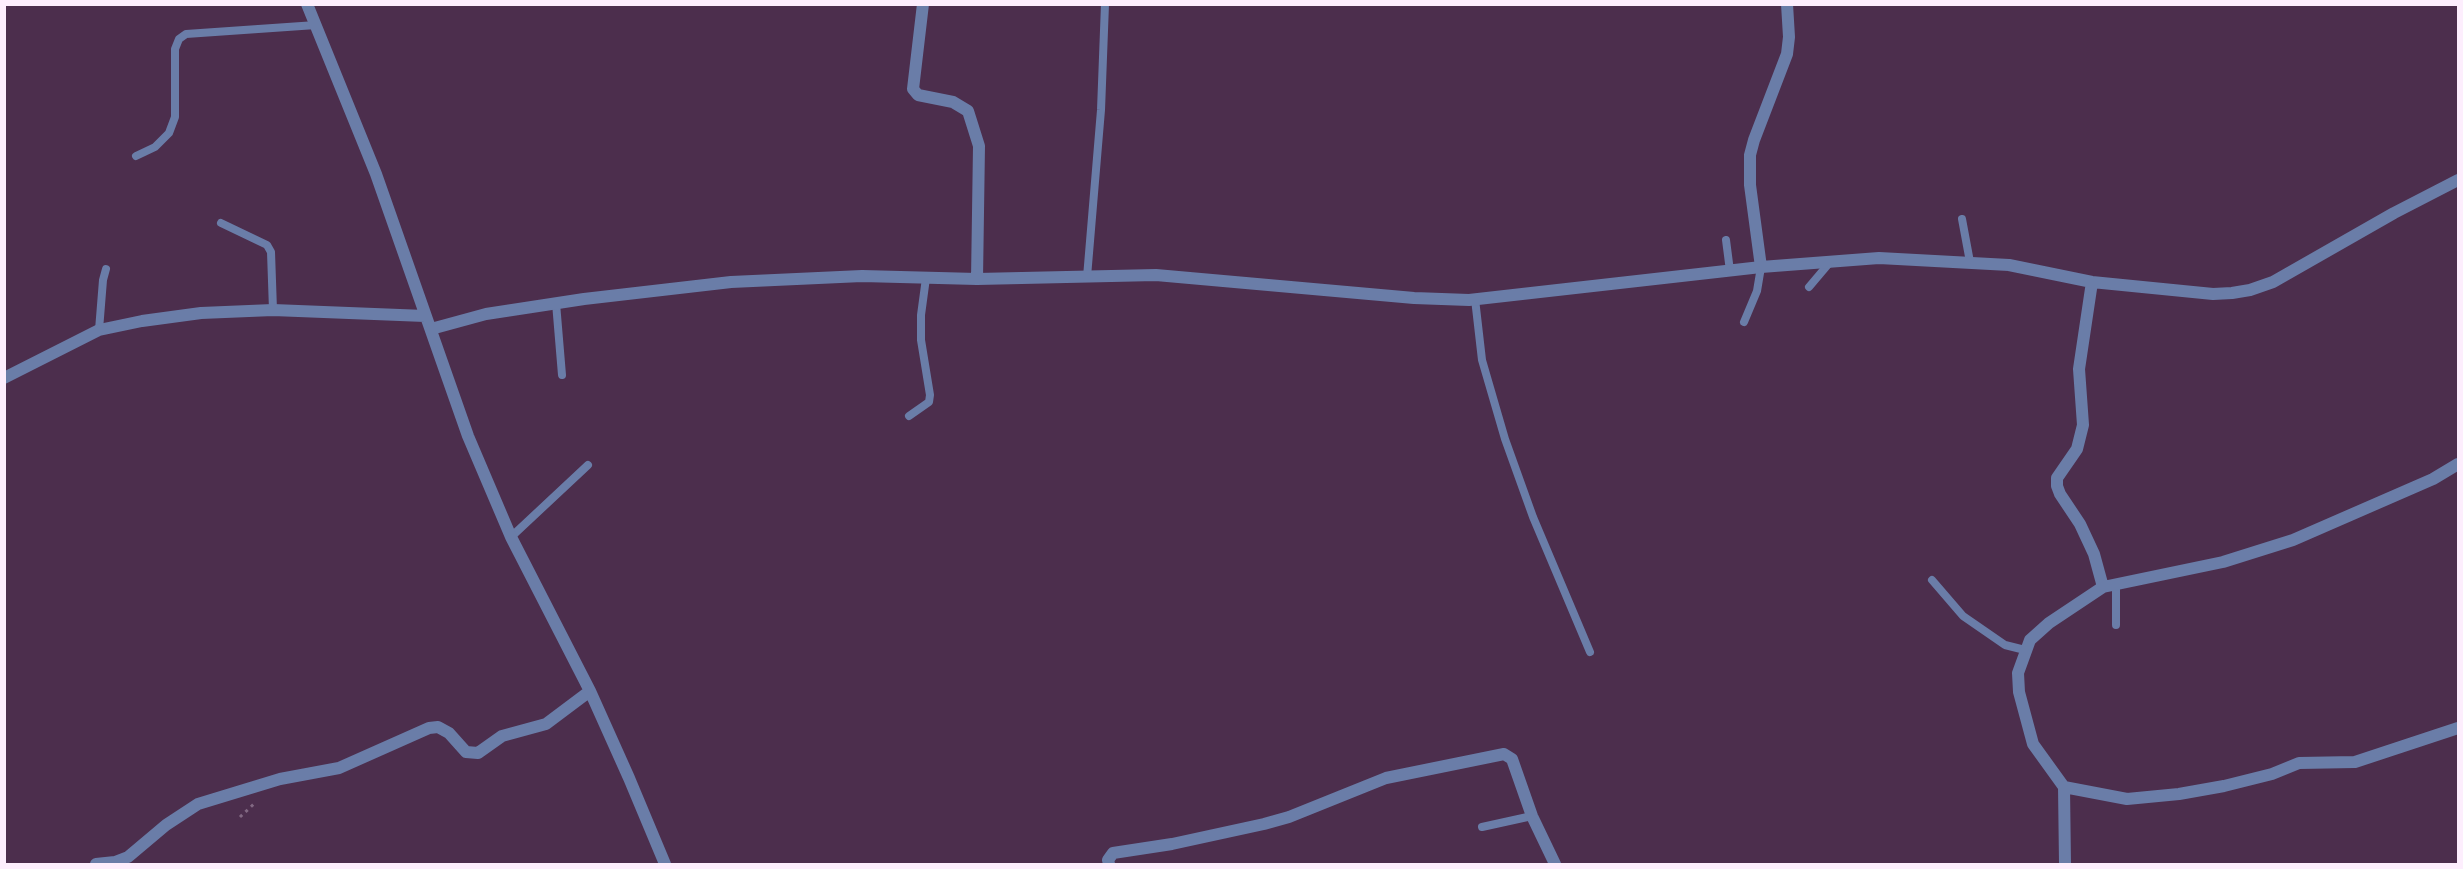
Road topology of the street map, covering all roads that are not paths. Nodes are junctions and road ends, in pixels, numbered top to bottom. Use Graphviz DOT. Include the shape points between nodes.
graph roads {
  1 [pos="307,4"];
  2 [pos="923,4"];
  3 [pos="1105,4"];
  4 [pos="1786,4"];
  5 [pos="316,25"];
  6 [pos="136,156"];
  7 [pos="2458,180"];
  8 [pos="1962,219"];
  9 [pos="221,223"];
  10 [pos="1726,240"];
  11 [pos="1831,261"];
  12 [pos="1970,262"];
  13 [pos="1761,267"];
  14 [pos="106,269"];
  15 [pos="1730,271"];
  16 [pos="926,278"];
  17 [pos="1087,278"];
  18 [pos="977,279"];
  19 [pos="2092,282"];
  20 [pos="1809,287"];
  21 [pos="1475,299"];
  22 [pos="556,303"];
  23 [pos="273,310"];
  24 [pos="425,316"];
  25 [pos="1744,322"];
  26 [pos="431,328"];
  27 [pos="99,330"];
  28 [pos="562,375"];
  29 [pos="4,378"];
  30 [pos="909,416"];
  31 [pos="2458,464"];
  32 [pos="588,465"];
  33 [pos="512,537"];
  34 [pos="1932,580"];
  35 [pos="2116,583"];
  36 [pos="2103,587"];
  37 [pos="2116,625"];
  38 [pos="2025,650"];
  39 [pos="1590,652"];
  40 [pos="590,691"];
  41 [pos="2458,728"];
  42 [pos="2064,787"];
  43 [pos="1532,816"];
  44 [pos="1482,827"];
  45 [pos="96,864"];
  46 [pos="664,864"];
  47 [pos="1109,864"];
  48 [pos="1555,864"];
  49 [pos="2065,864"];
  1 -- 5 [label="street"];
  2 -- 18 [label="street" via="913,89 918,95 953,102 968,111 979,146"];
  3 -- 17 [label="lane"];
  4 -- 13 [label="street" via="1787,54 1750,155"];
  5 -- 6 [label="lane" via="186,34 178,39 176,117 163,141"];
  5 -- 24 [label="street" via="376,174"];
  7 -- 19 [label="street" via="2273,282 2250,290 2213,294"];
  8 -- 12 [label="lane"];
  9 -- 23 [label="lane" via="267,246 271,252"];
  10 -- 15 [label="lane"];
  11 -- 12 [label="street" via="1879,258"];
  11 -- 13 [label="street"];
  11 -- 20 [label="lane"];
  12 -- 19 [label="street" via="2009,265"];
  13 -- 15 [label="street"];
  13 -- 25 [label="lane" via="1758,291"];
  14 -- 27 [label="lane"];
  15 -- 21 [label="street"];
  16 -- 18 [label="street"];
  16 -- 22 [label="street" via="862,276 731,282"];
  16 -- 30 [label="lane" via="921,340 930,395 929,402"];
  17 -- 18 [label="street"];
  17 -- 21 [label="street" via="1156,275 1414,298"];
  19 -- 36 [label="street" via="2079,369 2083,425 2077,449 2057,478 2057,486 2080,524"];
  21 -- 39 [label="lane" via="1482,360 1505,439"];
  22 -- 26 [label="street"];
  22 -- 28 [label="lane"];
  23 -- 24 [label="street"];
  23 -- 27 [label="street" via="201,313"];
  24 -- 26 [label="street"];
  26 -- 33 [label="street" via="468,436"];
  27 -- 29 [label="street"];
  31 -- 35 [label="street" via="2433,479 2293,540 2223,562"];
  32 -- 33 [label="lane"];
  33 -- 40 [label="street"];
  34 -- 38 [label="lane" via="1977,627 2005,645"];
  35 -- 36 [label="street"];
  35 -- 37 [label="lane"];
  36 -- 38 [label="street" via="2049,623"];
  38 -- 42 [label="street" via="2018,673 2026,723 2033,744"];
  40 -- 45 [label="street" via="546,724 502,736 478,753 466,752 438,727 429,728 339,768 280,779 198,804 128,857"];
  40 -- 46 [label="street"];
  41 -- 42 [label="street" via="2355,762 2298,763 2272,774 2179,794 2127,799"];
  42 -- 49 [label="street"];
  43 -- 44 [label="lane"];
  43 -- 47 [label="street" via="1512,759 1504,754 1386,778 1264,824 1113,853"];
  43 -- 48 [label="street"];
}
